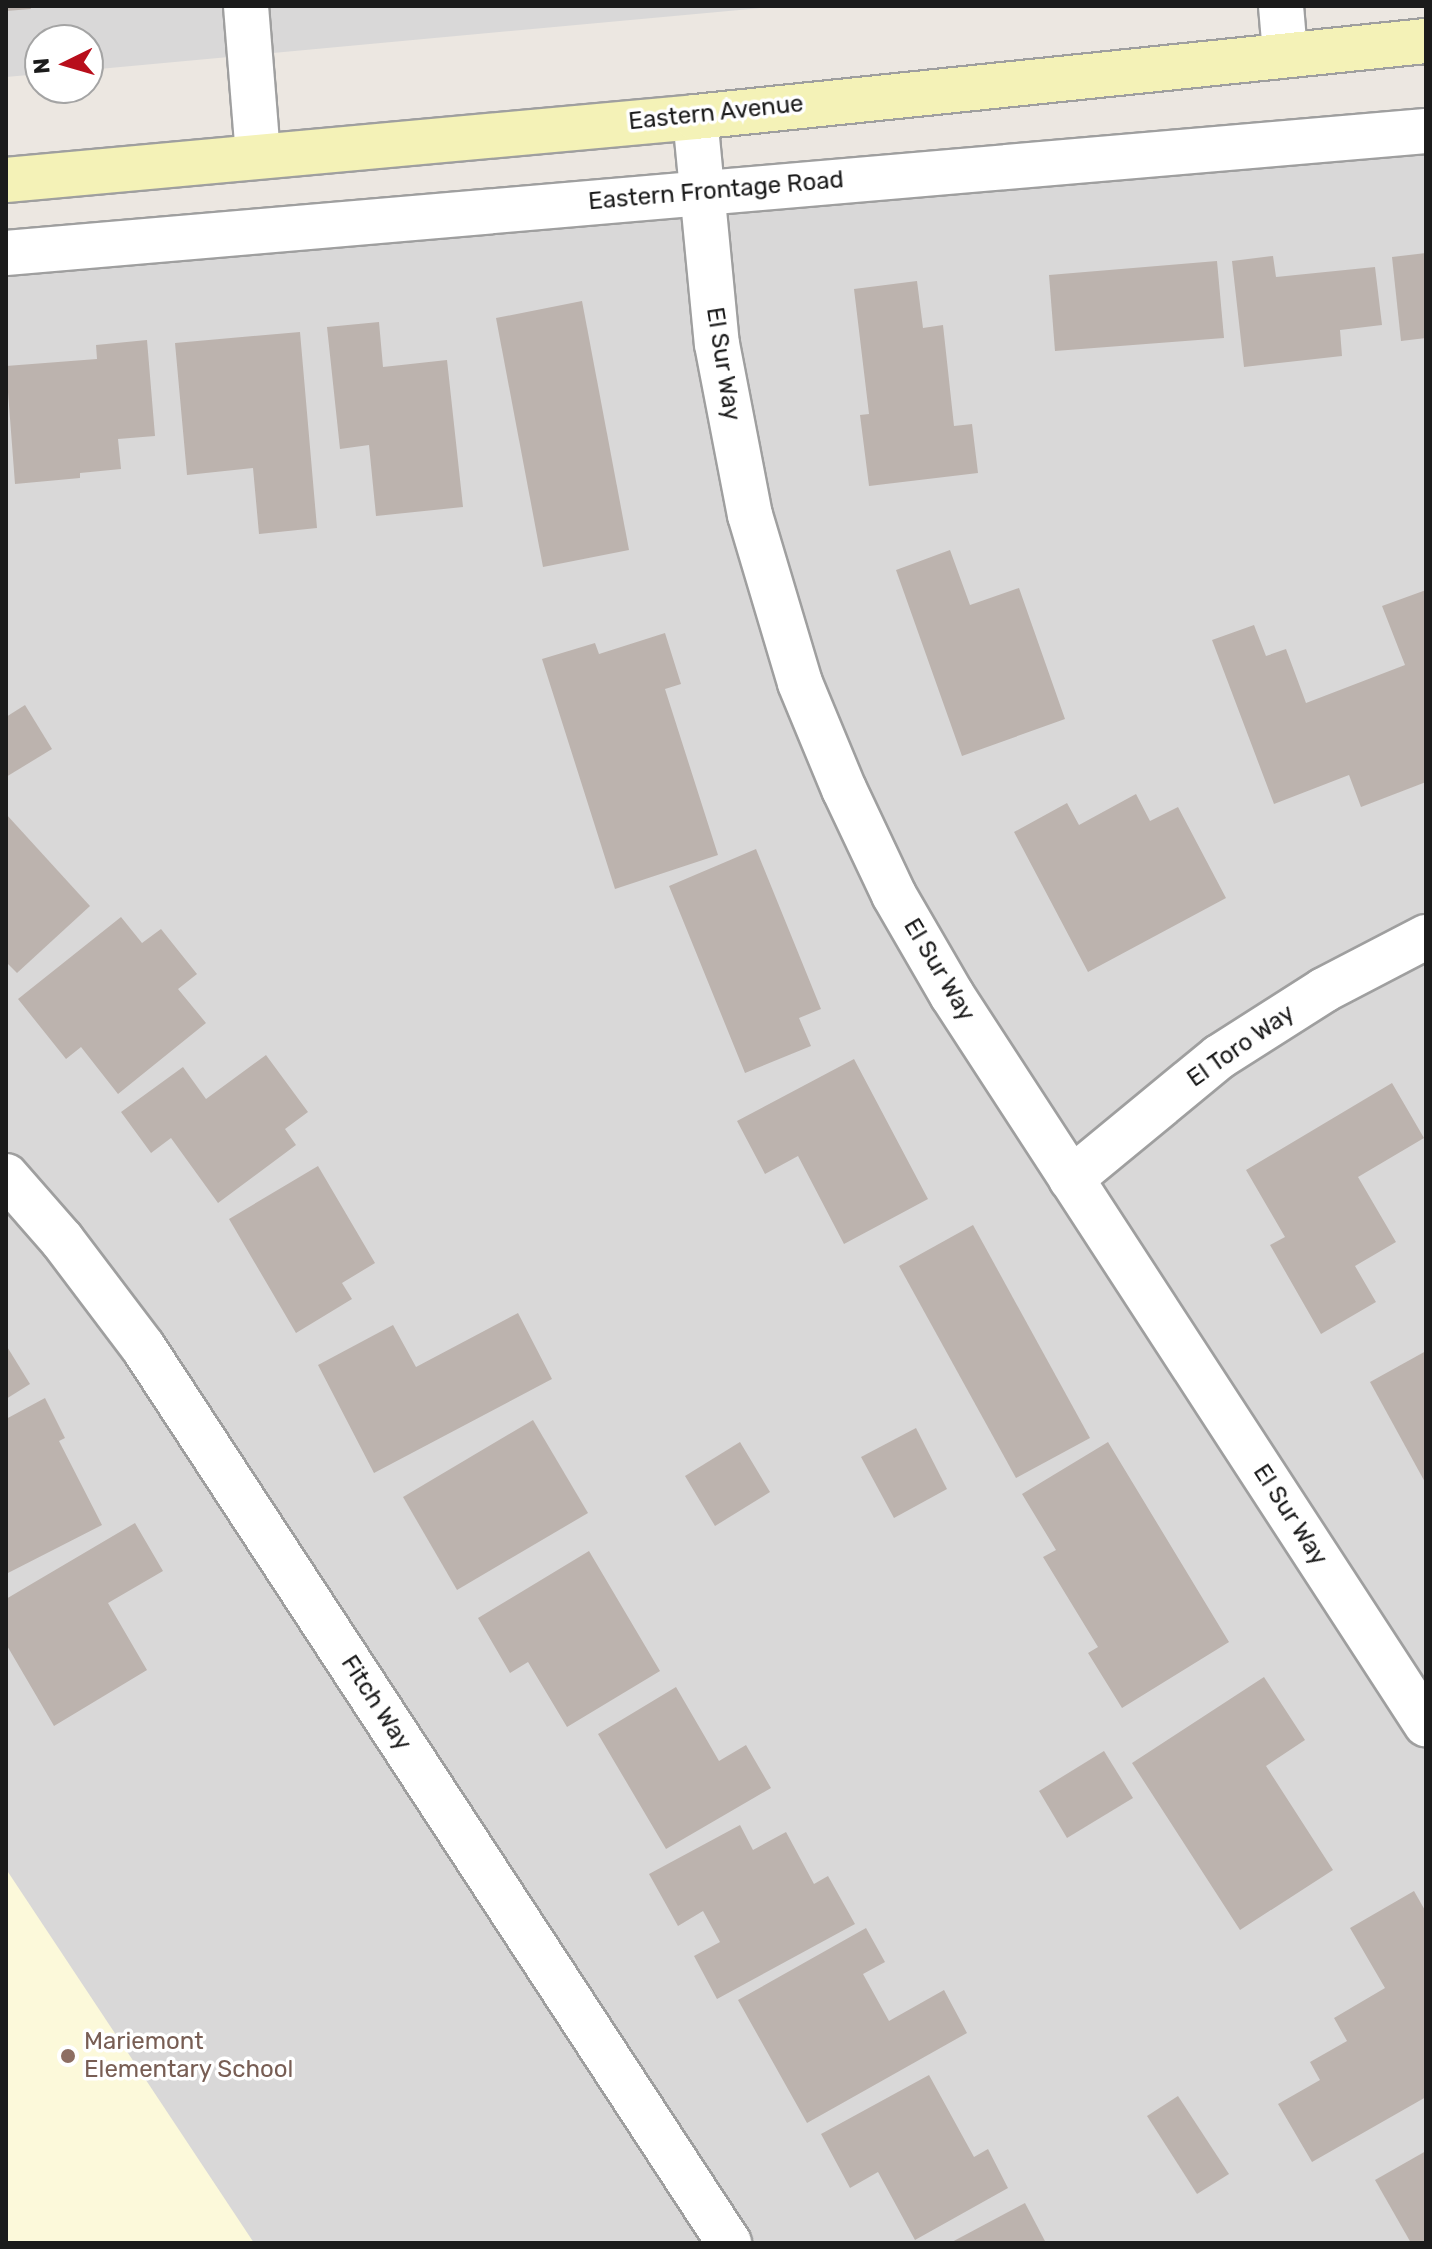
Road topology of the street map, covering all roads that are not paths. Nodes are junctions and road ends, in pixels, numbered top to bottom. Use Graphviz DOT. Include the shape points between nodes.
graph roads {
  1 [pos="246,6"];
  2 [pos="1281,6"];
  3 [pos="1426,41"];
  4 [pos="1285,53"];
  5 [pos="695,117"];
  6 [pos="1426,131"];
  7 [pos="258,155"];
  8 [pos="6,180"];
  9 [pos="702,192"];
  10 [pos="6,253"];
  11 [pos="1426,937"];
  12 [pos="6,1176"];
  13 [pos="1071,1179"];
  14 [pos="1426,1724"];
  15 [pos="729,2243"];
  1 -- 7 [label="street"];
  2 -- 4 [label="street"];
  3 -- 4 [label="main road, Eastern Avenue"];
  4 -- 5 [label="main road, Eastern Avenue"];
  5 -- 7 [label="main road, Eastern Avenue"];
  5 -- 9 [label="street, El Sur Way"];
  6 -- 9 [label="street, Eastern Frontage Road"];
  7 -- 8 [label="main road, Eastern Avenue"];
  9 -- 10 [label="street, Eastern Frontage Road"];
  9 -- 13 [label="street, El Sur Way" via="717,344 750,515 800,683 894,895"];
  11 -- 13 [label="street, El Toro Way" via="1324,990 1219,1057"];
  12 -- 15 [label="street, Fitch Way" via="143,1347"];
  13 -- 14 [label="street, El Sur Way"];
}
